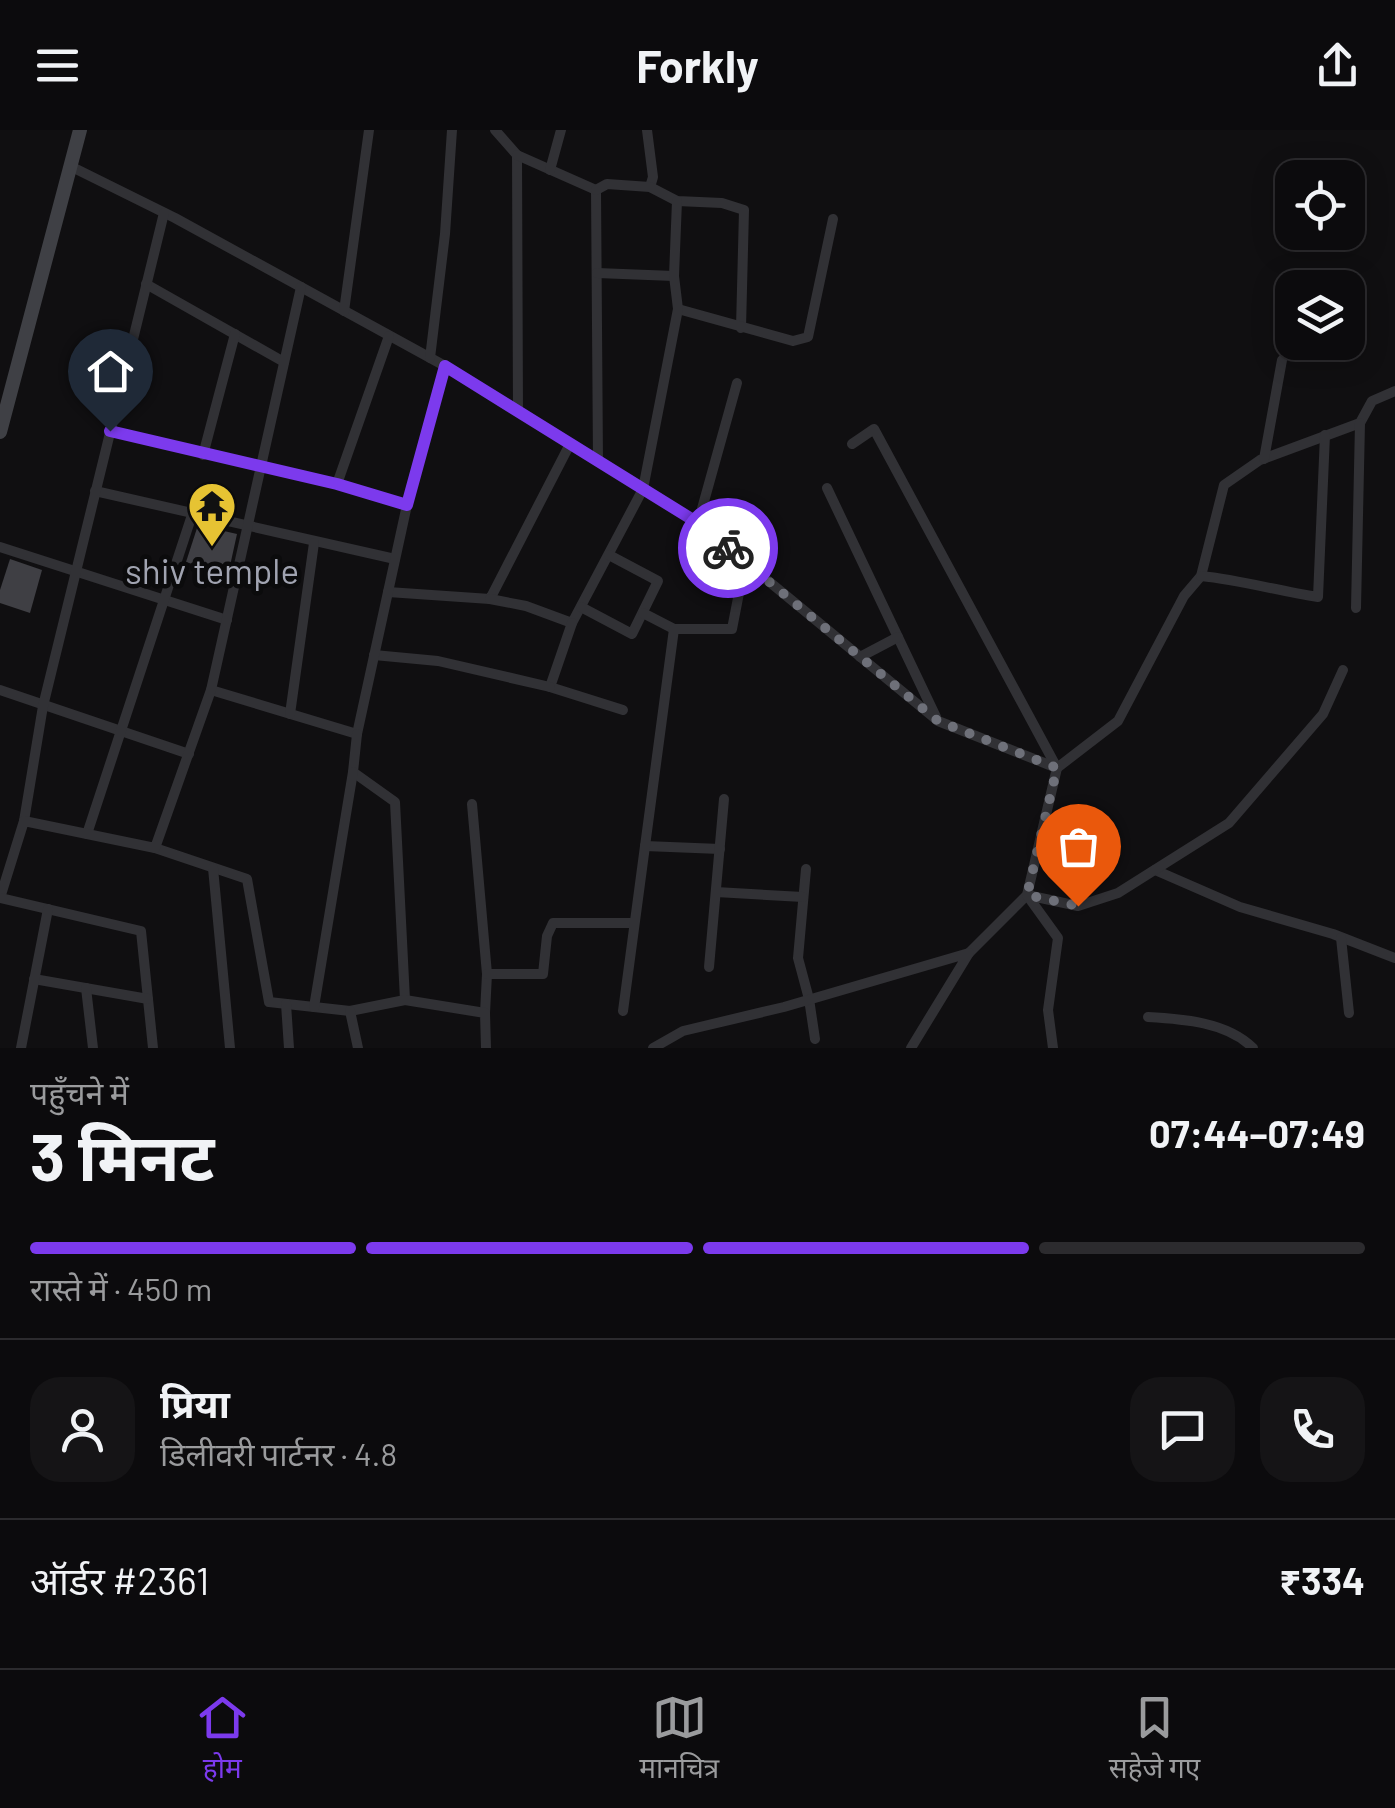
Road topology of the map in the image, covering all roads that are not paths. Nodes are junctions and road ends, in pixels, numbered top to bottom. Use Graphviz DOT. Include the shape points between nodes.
graph roads {
  1 [pos="80,130"];
  2 [pos="369,130"];
  3 [pos="452,130"];
  4 [pos="495,130"];
  5 [pos="561,130"];
  6 [pos="646,130"];
  7 [pos="517,155"];
  8 [pos="70,166"];
  9 [pos="550,170"];
  10 [pos="650,187"];
  11 [pos="596,190"];
  12 [pos="677,201"];
  13 [pos="164,212"];
  14 [pos="833,219"];
  15 [pos="596,273"];
  16 [pos="674,276"];
  17 [pos="146,284"];
  18 [pos="301,287"];
  19 [pos="678,309"];
  20 [pos="344,311"];
  21 [pos="741,328"];
  22 [pos="235,334"];
  23 [pos="389,336"];
  24 [pos="430,358"];
  25 [pos="1282,360"];
  26 [pos="284,362"];
  27 [pos="445,366"];
  28 [pos="7,382"];
  29 [pos="737,383"];
  30 [pos="1395,391"];
  31 [pos="518,412"];
  32 [pos="1360,422"];
  33 [pos="110,431"];
  34 [pos="0,432"];
  35 [pos="1325,435"];
  36 [pos="570,444"];
  37 [pos="852,444"];
  38 [pos="203,455"];
  39 [pos="1264,459"];
  40 [pos="598,461"];
  41 [pos="261,467"];
  42 [pos="337,484"];
  43 [pos="828,488"];
  44 [pos="643,489"];
  45 [pos="95,491"];
  46 [pos="407,505"];
  47 [pos="192,515"];
  48 [pos="698,523"];
  49 [pos="247,526"];
  50 [pos="314,543"];
  51 [pos="0,548"];
  52 [pos="609,555"];
  53 [pos="396,559"];
  54 [pos="745,562"];
  55 [pos="76,572"];
  56 [pos="1200,576"];
  57 [pos="388,592"];
  58 [pos="490,599"];
  59 [pos="164,600"];
  60 [pos="580,607"];
  61 [pos="1356,608"];
  62 [pos="643,613"];
  63 [pos="226,620"];
  64 [pos="572,623"];
  65 [pos="674,629"];
  66 [pos="898,637"];
  67 [pos="374,655"];
  68 [pos="860,657"];
  69 [pos="1344,670"];
  70 [pos="550,687"];
  71 [pos="0,690"];
  72 [pos="211,690"];
  73 [pos="42,706"];
  74 [pos="623,710"];
  75 [pos="290,714"];
  76 [pos="938,721"];
  77 [pos="118,731"];
  78 [pos="357,734"];
  79 [pos="189,754"];
  80 [pos="1057,768"];
  81 [pos="353,772"];
  82 [pos="724,798"];
  83 [pos="472,804"];
  84 [pos="24,821"];
  85 [pos="87,834"];
  86 [pos="645,846"];
  87 [pos="155,848"];
  88 [pos="720,849"];
  89 [pos="213,868"];
  90 [pos="806,869"];
  91 [pos="1155,870"];
  92 [pos="716,892"];
  93 [pos="1027,895"];
  94 [pos="0,898"];
  95 [pos="803,898"];
  96 [pos="48,909"];
  97 [pos="634,922"];
  98 [pos="1341,938"];
  99 [pos="969,952"];
  100 [pos="1395,958"];
  101 [pos="709,967"];
  102 [pos="488,974"];
  103 [pos="34,978"];
  104 [pos="86,988"];
  105 [pos="148,999"];
  106 [pos="810,999"];
  107 [pos="405,1000"];
  108 [pos="286,1004"];
  109 [pos="314,1007"];
  110 [pos="350,1011"];
  111 [pos="622,1011"];
  112 [pos="485,1012"];
  113 [pos="1350,1013"];
  114 [pos="1148,1018"];
  115 [pos="815,1039"];
  116 [pos="21,1048"];
  117 [pos="93,1048"];
  118 [pos="152,1048"];
  119 [pos="230,1048"];
  120 [pos="289,1048"];
  121 [pos="358,1048"];
  122 [pos="486,1048"];
  123 [pos="653,1048"];
  124 [pos="911,1048"];
  125 [pos="1053,1048"];
  126 [pos="1253,1048"];
  1 -- 8 [label="street"];
  2 -- 20 [label="street"];
  3 -- 24 [label="street"];
  4 -- 7 [label="street"];
  5 -- 9 [label="street"];
  6 -- 10 [label="street"];
  7 -- 9 [label="street"];
  7 -- 31 [label="street"];
  8 -- 13 [label="street"];
  8 -- 28 [label="street"];
  9 -- 11 [label="street"];
  10 -- 11 [label="street" via="607,184"];
  10 -- 12 [label="street"];
  11 -- 15 [label="street"];
  12 -- 16 [label="street"];
  12 -- 21 [label="street" via="744,210"];
  13 -- 17 [label="street"];
  13 -- 18 [label="street"];
  14 -- 21 [label="street" via="808,337 794,341"];
  15 -- 16 [label="street"];
  15 -- 40 [label="street"];
  16 -- 19 [label="street"];
  17 -- 22 [label="street"];
  17 -- 33 [label="street"];
  18 -- 20 [label="street"];
  18 -- 26 [label="street"];
  19 -- 21 [label="street"];
  19 -- 44 [label="street"];
  20 -- 23 [label="street"];
  22 -- 26 [label="street"];
  22 -- 38 [label="street"];
  23 -- 24 [label="street"];
  23 -- 42 [label="street"];
  24 -- 27 [label="street"];
  25 -- 39 [label="street"];
  26 -- 41 [label="street"];
  27 -- 31 [label="street"];
  27 -- 46 [label="street"];
  28 -- 34 [label="street"];
  29 -- 48 [label="street"];
  30 -- 32 [label="street" via="1372,402"];
  31 -- 36 [label="street"];
  32 -- 35 [label="street"];
  32 -- 61 [label="street"];
  33 -- 38 [label="street"];
  33 -- 45 [label="street"];
  35 -- 39 [label="street"];
  35 -- 56 [label="street" via="1318,597"];
  36 -- 40 [label="street"];
  36 -- 58 [label="street"];
  37 -- 80 [label="street" via="874,429"];
  38 -- 41 [label="street"];
  39 -- 56 [label="street" via="1224,485"];
  40 -- 44 [label="street"];
  41 -- 42 [label="street"];
  41 -- 49 [label="street"];
  42 -- 46 [label="street"];
  43 -- 66 [label="street"];
  44 -- 48 [label="street"];
  44 -- 52 [label="street"];
  45 -- 47 [label="street"];
  45 -- 55 [label="street"];
  46 -- 53 [label="street"];
  47 -- 49 [label="street"];
  47 -- 59 [label="street"];
  48 -- 54 [label="street"];
  49 -- 50 [label="street"];
  49 -- 63 [label="street"];
  50 -- 53 [label="street"];
  50 -- 75 [label="street"];
  51 -- 55 [label="street"];
  52 -- 60 [label="street"];
  52 -- 62 [label="street" via="658,581"];
  53 -- 57 [label="street"];
  54 -- 65 [label="street" via="732,629"];
  54 -- 68 [label="street"];
  55 -- 59 [label="street"];
  55 -- 73 [label="street"];
  56 -- 80 [label="street" via="1118,720"];
  57 -- 58 [label="street"];
  57 -- 67 [label="street"];
  58 -- 64 [label="street"];
  59 -- 63 [label="street"];
  59 -- 77 [label="street"];
  60 -- 62 [label="street" via="632,634"];
  60 -- 64 [label="street"];
  62 -- 65 [label="street"];
  63 -- 72 [label="street"];
  64 -- 70 [label="street"];
  65 -- 86 [label="street"];
  66 -- 68 [label="street"];
  66 -- 76 [label="street"];
  67 -- 70 [label="street"];
  67 -- 78 [label="street"];
  68 -- 76 [label="street"];
  69 -- 91 [label="street" via="1322,714 1228,823"];
  70 -- 74 [label="street"];
  71 -- 73 [label="street"];
  72 -- 75 [label="street"];
  72 -- 79 [label="street"];
  73 -- 77 [label="street"];
  73 -- 84 [label="street"];
  75 -- 78 [label="street"];
  76 -- 80 [label="street"];
  77 -- 79 [label="street"];
  77 -- 85 [label="street"];
  78 -- 81 [label="street"];
  79 -- 87 [label="street"];
  80 -- 93 [label="street"];
  81 -- 107 [label="street" via="395,802"];
  81 -- 109 [label="street"];
  82 -- 88 [label="street"];
  83 -- 102 [label="street"];
  84 -- 85 [label="street"];
  84 -- 94 [label="street"];
  85 -- 87 [label="street"];
  86 -- 88 [label="street"];
  86 -- 97 [label="street"];
  87 -- 89 [label="street"];
  88 -- 92 [label="street"];
  89 -- 108 [label="street" via="246,879 269,1002"];
  89 -- 119 [label="street"];
  90 -- 95 [label="street"];
  91 -- 93 [label="street" via="1118,893 1078,906"];
  91 -- 98 [label="street" via="1240,907"];
  92 -- 95 [label="street"];
  92 -- 101 [label="street"];
  93 -- 99 [label="street"];
  93 -- 125 [label="street" via="1058,938 1048,1010"];
  94 -- 96 [label="street"];
  95 -- 106 [label="street" via="798,958"];
  96 -- 103 [label="street"];
  96 -- 105 [label="street" via="141,931"];
  97 -- 102 [label="street" via="552,922 543,974"];
  97 -- 111 [label="street"];
  98 -- 100 [label="street"];
  98 -- 113 [label="street"];
  99 -- 106 [label="street"];
  99 -- 124 [label="street"];
  102 -- 112 [label="street"];
  103 -- 104 [label="street"];
  103 -- 116 [label="street"];
  104 -- 105 [label="street"];
  104 -- 117 [label="street"];
  105 -- 118 [label="street"];
  106 -- 115 [label="street"];
  106 -- 123 [label="street" via="683,1031"];
  107 -- 110 [label="street"];
  107 -- 112 [label="street"];
  108 -- 109 [label="street"];
  108 -- 120 [label="street"];
  109 -- 110 [label="street"];
  110 -- 121 [label="street"];
  112 -- 122 [label="street"];
  114 -- 126 [label="street" via="1224,1030"];
}
